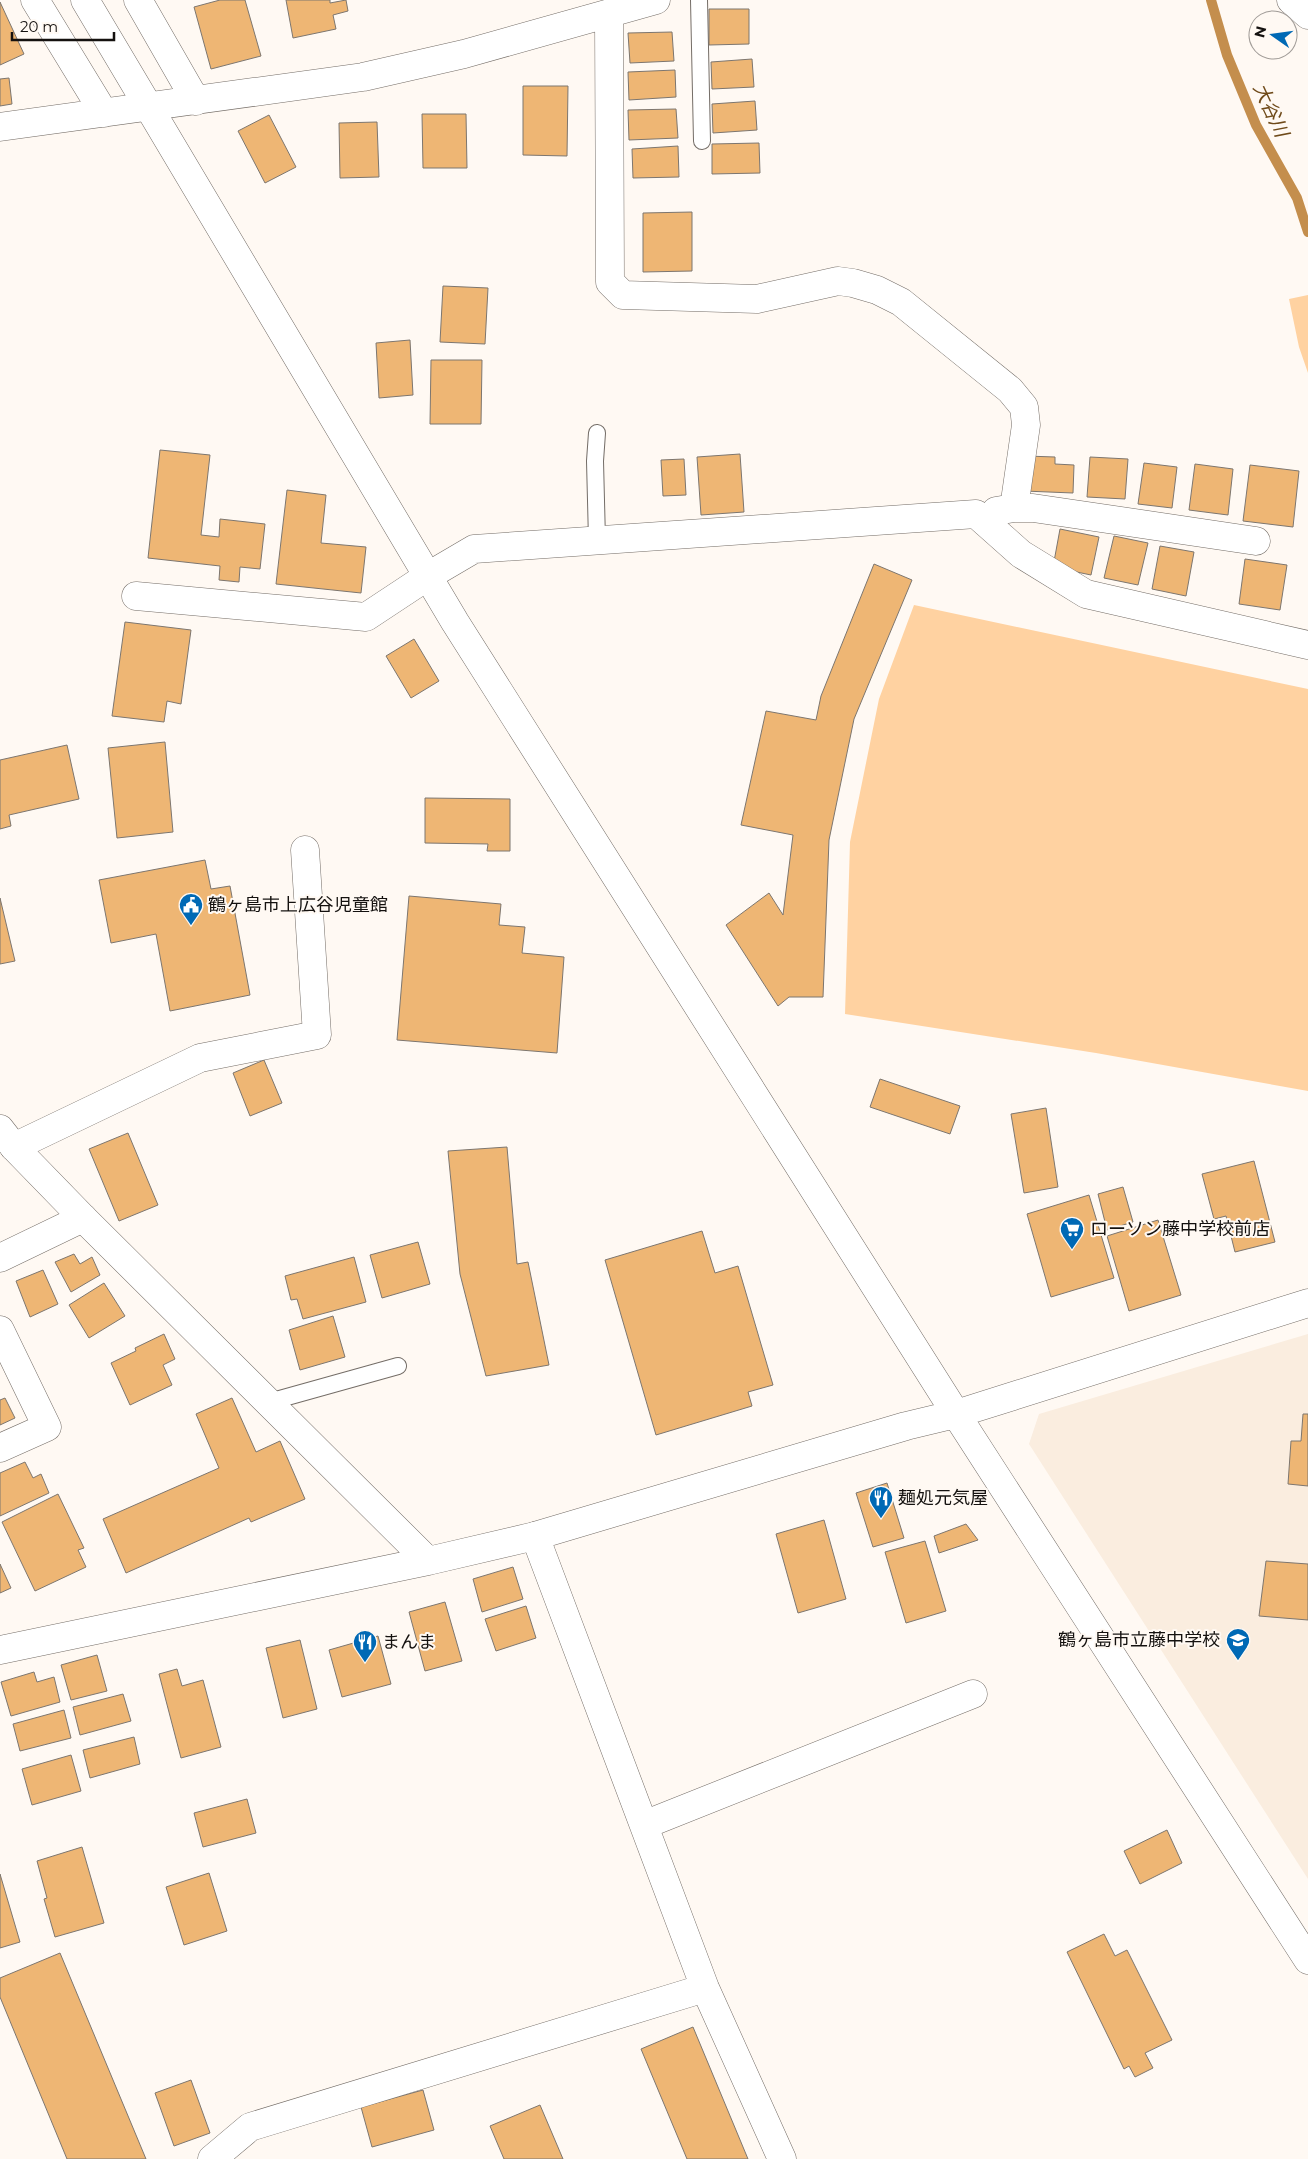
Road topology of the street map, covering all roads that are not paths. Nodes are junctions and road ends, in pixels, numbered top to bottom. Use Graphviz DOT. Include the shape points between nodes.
graph roads {
  1 [pos="35,0"];
  2 [pos="85,0"];
  3 [pos="138,0"];
  4 [pos="656,0"];
  5 [pos="699,0"];
  6 [pos="1291,0"];
  7 [pos="609,14"];
  8 [pos="1308,15"];
  9 [pos="196,101"];
  10 [pos="149,107"];
  11 [pos="104,113"];
  12 [pos="0,127"];
  13 [pos="702,141"];
  14 [pos="597,433"];
  15 [pos="1014,508"];
  16 [pos="976,514"];
  17 [pos="597,540"];
  18 [pos="1256,542"];
  19 [pos="428,576"];
  20 [pos="136,596"];
  21 [pos="1308,645"];
  22 [pos="305,850"];
  23 [pos="7,1138"];
  24 [pos="83,1218"];
  25 [pos="0,1258"];
  26 [pos="1308,1303"];
  27 [pos="0,1330"];
  28 [pos="398,1366"];
  29 [pos="269,1402"];
  30 [pos="956,1414"];
  31 [pos="0,1448"];
  32 [pos="535,1536"];
  33 [pos="428,1561"];
  34 [pos="0,1650"];
  35 [pos="972,1694"];
  36 [pos="644,1825"];
  37 [pos="1308,1960"];
  38 [pos="705,1988"];
  39 [pos="212,2159"];
  40 [pos="782,2159"];
  1 -- 11 [label="street"];
  2 -- 10 [label="street"];
  3 -- 9 [label="street"];
  4 -- 7 [label="street"];
  5 -- 13 [label="lane"];
  6 -- 8 [label="street"];
  7 -- 9 [label="street" via="464,54 363,77"];
  7 -- 15 [label="street" via="610,282 623,295 757,299 838,281 877,290 901,302 1010,390 1024,407 1026,425"];
  9 -- 10 [label="street"];
  10 -- 11 [label="street"];
  10 -- 19 [label="street"];
  11 -- 12 [label="street"];
  14 -- 17 [label="lane"];
  15 -- 16 [label="street"];
  15 -- 18 [label="street" via="1033,508"];
  16 -- 17 [label="street"];
  16 -- 21 [label="street" via="1021,554 1086,594"];
  17 -- 19 [label="street" via="474,549"];
  19 -- 20 [label="street" via="366,617"];
  19 -- 30 [label="street"];
  22 -- 23 [label="street" via="317,1035 200,1058"];
  23 -- 24 [label="street"];
  24 -- 25 [label="street"];
  24 -- 29 [label="street"];
  26 -- 30 [label="street"];
  27 -- 31 [label="street" via="46,1427"];
  28 -- 29 [label="lane"];
  29 -- 33 [label="street"];
  30 -- 32 [label="street" via="897,1428"];
  30 -- 37 [label="street"];
  32 -- 33 [label="street"];
  32 -- 36 [label="street"];
  33 -- 34 [label="street"];
  35 -- 36 [label="street"];
  36 -- 38 [label="street"];
  38 -- 39 [label="street" via="250,2127"];
  38 -- 40 [label="street"];
}
